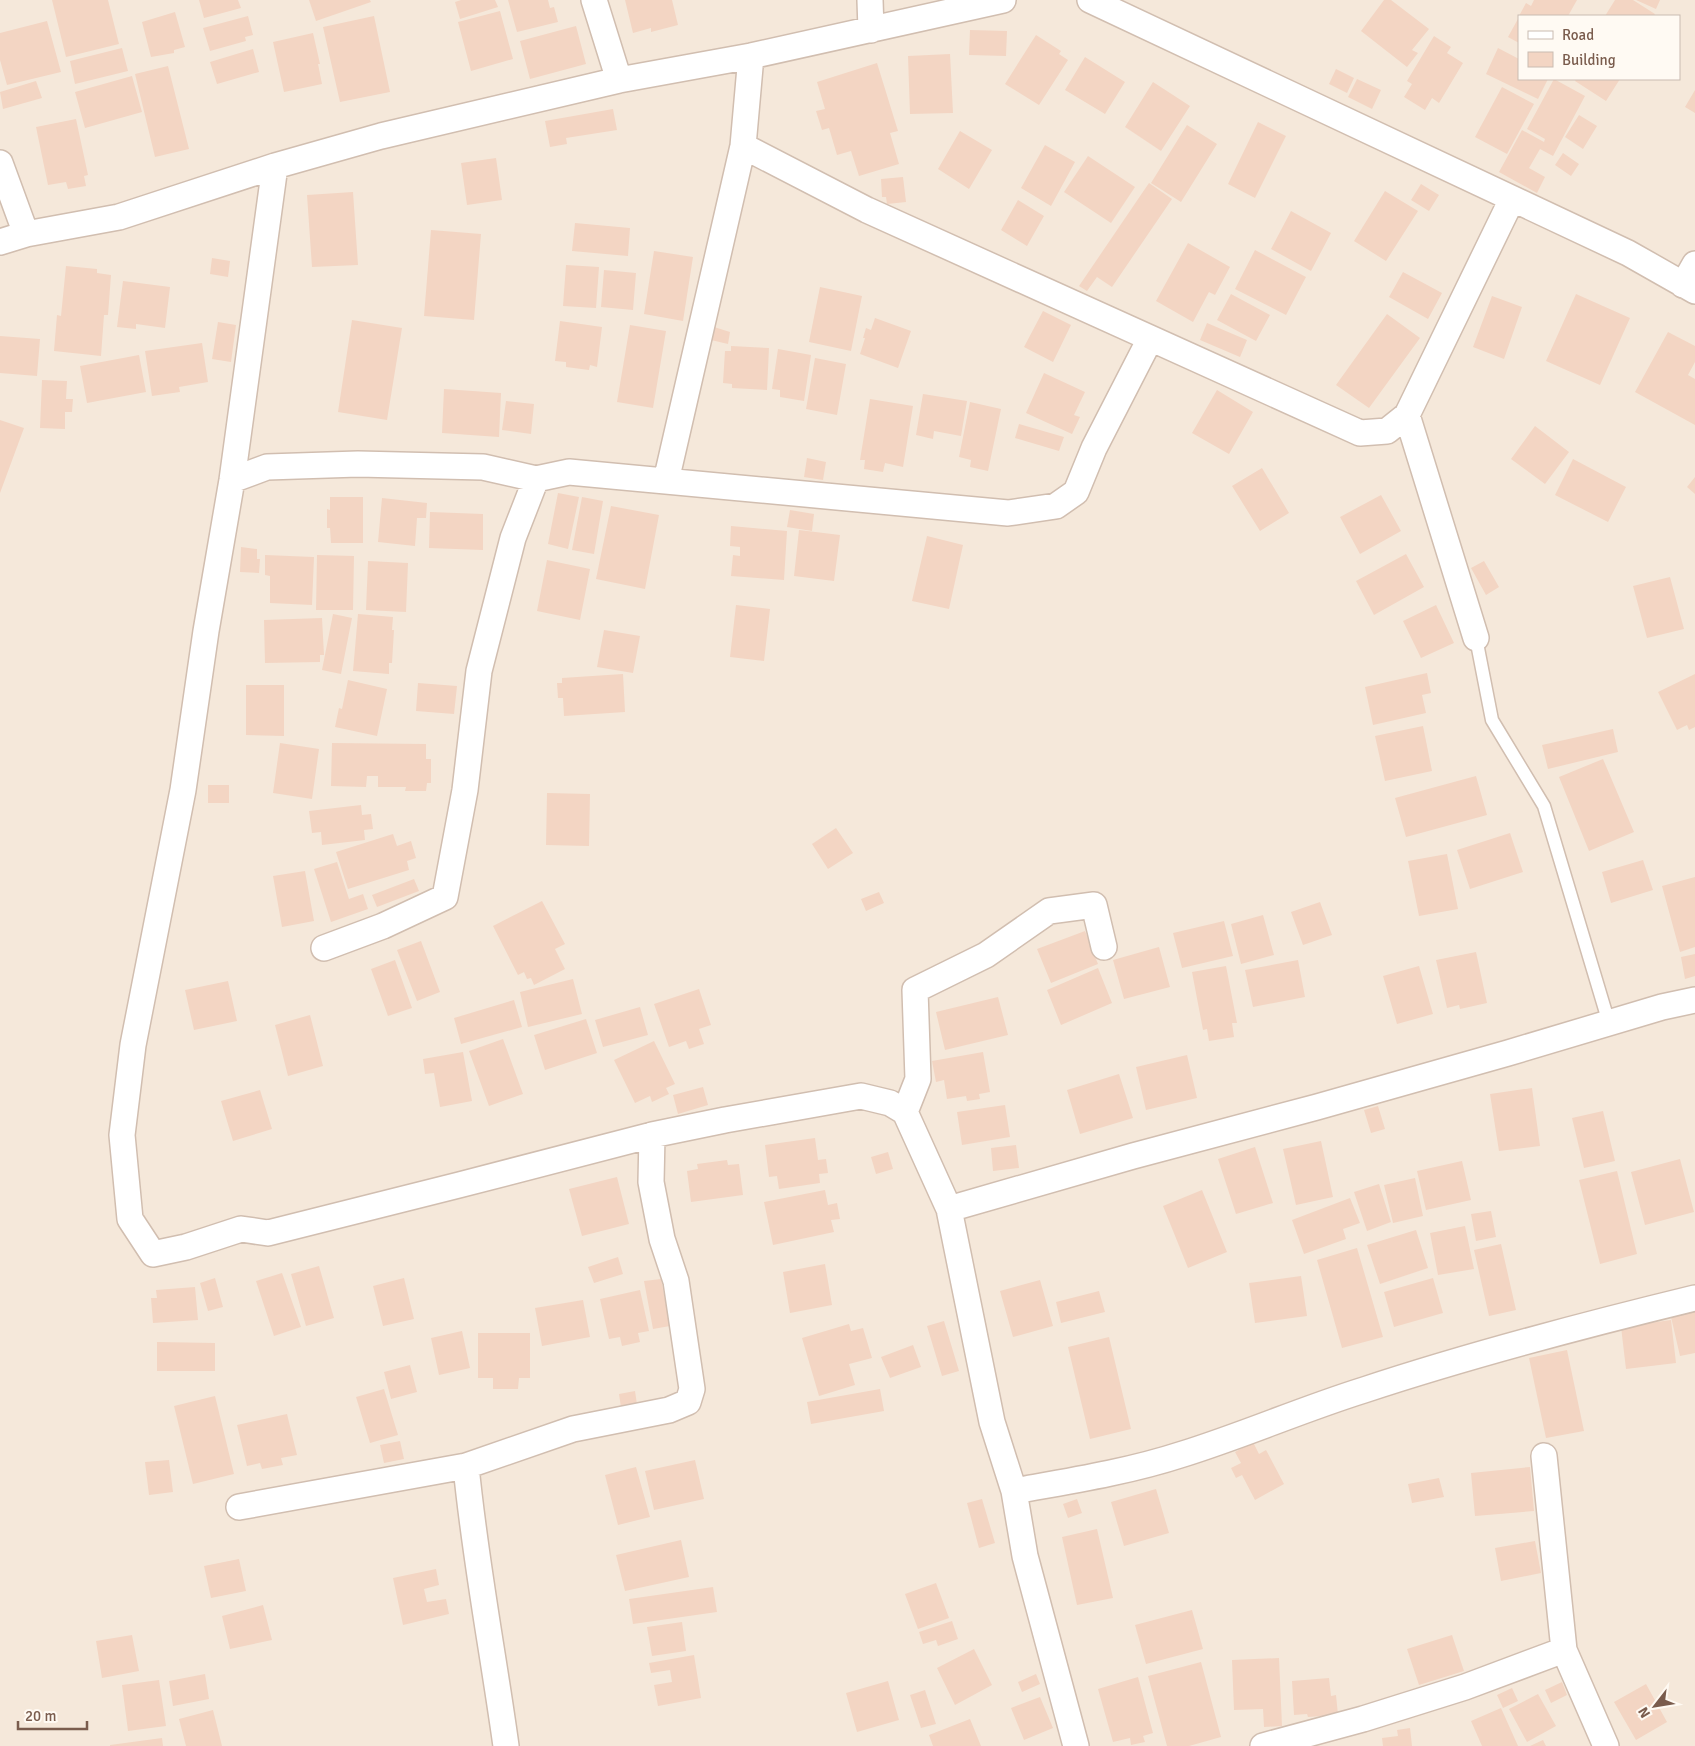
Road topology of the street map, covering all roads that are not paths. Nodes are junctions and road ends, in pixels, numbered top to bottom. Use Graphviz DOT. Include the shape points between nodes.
graph roads {
  1 [pos="594,0"];
  2 [pos="870,0"];
  3 [pos="1003,0"];
  4 [pos="1090,0"];
  5 [pos="871,30"];
  6 [pos="751,56"];
  7 [pos="619,80"];
  8 [pos="743,146"];
  9 [pos="0,163"];
  10 [pos="275,166"];
  11 [pos="1512,199"];
  12 [pos="26,234"];
  13 [pos="0,242"];
  14 [pos="1691,280"];
  15 [pos="1150,339"];
  16 [pos="1407,416"];
  17 [pos="536,479"];
  18 [pos="232,480"];
  19 [pos="666,481"];
  20 [pos="1476,638"];
  21 [pos="1104,947"];
  22 [pos="324,948"];
  23 [pos="1695,1000"];
  24 [pos="1609,1023"];
  25 [pos="905,1112"];
  26 [pos="652,1135"];
  27 [pos="949,1209"];
  28 [pos="1695,1298"];
  29 [pos="1544,1456"];
  30 [pos="466,1466"];
  31 [pos="1014,1491"];
  32 [pos="239,1507"];
  33 [pos="1564,1650"];
  34 [pos="506,1746"];
  35 [pos="1076,1746"];
  36 [pos="1263,1746"];
  37 [pos="1606,1746"];
  1 -- 7 [label="street"];
  2 -- 5 [label="street"];
  3 -- 5 [label="street"];
  4 -- 11 [label="street"];
  5 -- 6 [label="street"];
  6 -- 7 [label="street"];
  6 -- 8 [label="street"];
  7 -- 10 [label="street" via="380,136"];
  8 -- 15 [label="street" via="867,210"];
  8 -- 19 [label="street"];
  9 -- 12 [label="street"];
  10 -- 12 [label="street" via="119,218"];
  10 -- 18 [label="street"];
  11 -- 14 [label="street"];
  11 -- 16 [label="street"];
  12 -- 13 [label="street"];
  15 -- 16 [label="street" via="1360,433 1388,430"];
  15 -- 19 [label="street" via="1094,448 1076,492 1056,506 1008,513"];
  16 -- 20 [label="street"];
  17 -- 18 [label="street" via="483,467 358,464 267,467"];
  17 -- 19 [label="street" via="569,472"];
  17 -- 22 [label="street" via="513,538 479,671 465,790 445,897 383,926"];
  18 -- 26 [label="street" via="183,790 133,1045 122,1135 130,1219 153,1254 241,1229 268,1233"];
  20 -- 24 [label="lane" via="1492,720 1544,806"];
  21 -- 25 [label="street" via="1094,905 1049,911 986,955 915,990 918,1079"];
  23 -- 24 [label="street"];
  24 -- 27 [label="street"];
  25 -- 26 [label="street" via="890,1103 861,1096"];
  25 -- 27 [label="street"];
  26 -- 30 [label="street" via="651,1182 662,1239 676,1281 692,1389 688,1402 669,1410 573,1429"];
  27 -- 31 [label="street" via="992,1422"];
  28 -- 31 [label="street" via="1520,1342 1363,1390 1182,1455 1114,1473"];
  29 -- 33 [label="street"];
  30 -- 32 [label="street"];
  30 -- 34 [label="street"];
  31 -- 35 [label="street" via="1024,1556"];
  33 -- 36 [label="street" via="1465,1687"];
  33 -- 37 [label="street"];
}
